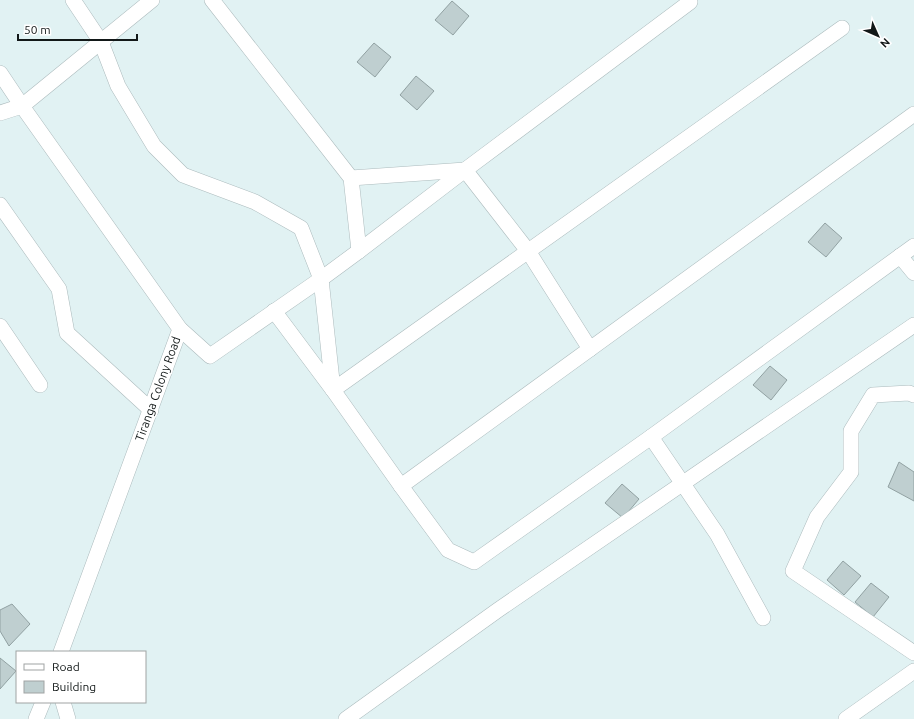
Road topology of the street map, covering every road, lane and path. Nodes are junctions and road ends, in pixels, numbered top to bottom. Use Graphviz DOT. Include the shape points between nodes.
graph roads {
  1 [pos="73,0"];
  2 [pos="152,0"];
  3 [pos="212,0"];
  4 [pos="690,2"];
  5 [pos="842,28"];
  6 [pos="101,42"];
  7 [pos="0,73"];
  8 [pos="22,106"];
  9 [pos="0,113"];
  10 [pos="914,114"];
  11 [pos="465,170"];
  12 [pos="350,178"];
  13 [pos="0,205"];
  14 [pos="914,246"];
  15 [pos="359,251"];
  16 [pos="528,251"];
  17 [pos="900,256"];
  18 [pos="914,273"];
  19 [pos="321,279"];
  20 [pos="274,311"];
  21 [pos="914,325"];
  22 [pos="0,326"];
  23 [pos="180,329"];
  24 [pos="590,349"];
  25 [pos="40,385"];
  26 [pos="333,390"];
  27 [pos="914,395"];
  28 [pos="150,410"];
  29 [pos="651,437"];
  30 [pos="683,484"];
  31 [pos="401,486"];
  32 [pos="763,618"];
  33 [pos="61,651"];
  34 [pos="914,653"];
  35 [pos="914,670"];
  36 [pos="43,703"];
  37 [pos="63,703"];
  38 [pos="36,719"];
  39 [pos="68,719"];
  40 [pos="346,719"];
  41 [pos="846,719"];
  1 -- 6 [label="street"];
  2 -- 6 [label="street"];
  3 -- 12 [label="street"];
  4 -- 11 [label="street"];
  5 -- 16 [label="street"];
  6 -- 8 [label="street"];
  6 -- 19 [label="street" via="118,86 154,146 183,175 255,202 301,228"];
  7 -- 8 [label="street, Tiranga Colony Road"];
  8 -- 9 [label="street"];
  8 -- 23 [label="street, Tiranga Colony Road"];
  10 -- 24 [label="street"];
  11 -- 12 [label="street"];
  11 -- 15 [label="street"];
  11 -- 16 [label="street"];
  12 -- 15 [label="street"];
  13 -- 28 [label="street" via="59,289 67,332"];
  14 -- 17 [label="street"];
  15 -- 19 [label="street"];
  16 -- 24 [label="street"];
  16 -- 26 [label="street"];
  17 -- 18 [label="street"];
  17 -- 29 [label="street"];
  19 -- 20 [label="street"];
  19 -- 26 [label="street"];
  20 -- 23 [label="street" via="210,356"];
  20 -- 26 [label="street"];
  21 -- 30 [label="street"];
  22 -- 25 [label="street"];
  23 -- 28 [label="street, Tiranga Colony Road"];
  24 -- 31 [label="street"];
  26 -- 31 [label="street"];
  27 -- 34 [label="street" via="873,395 851,431 851,472 817,517 792,571"];
  28 -- 33 [label="street, Tiranga Colony Road"];
  29 -- 30 [label="street"];
  29 -- 31 [label="street" via="474,562 448,550"];
  30 -- 32 [label="street" via="717,534"];
  30 -- 40 [label="street" via="498,610"];
  35 -- 41 [label="street"];
  36 -- 38 [label="street"];
  37 -- 39 [label="street"];
}
